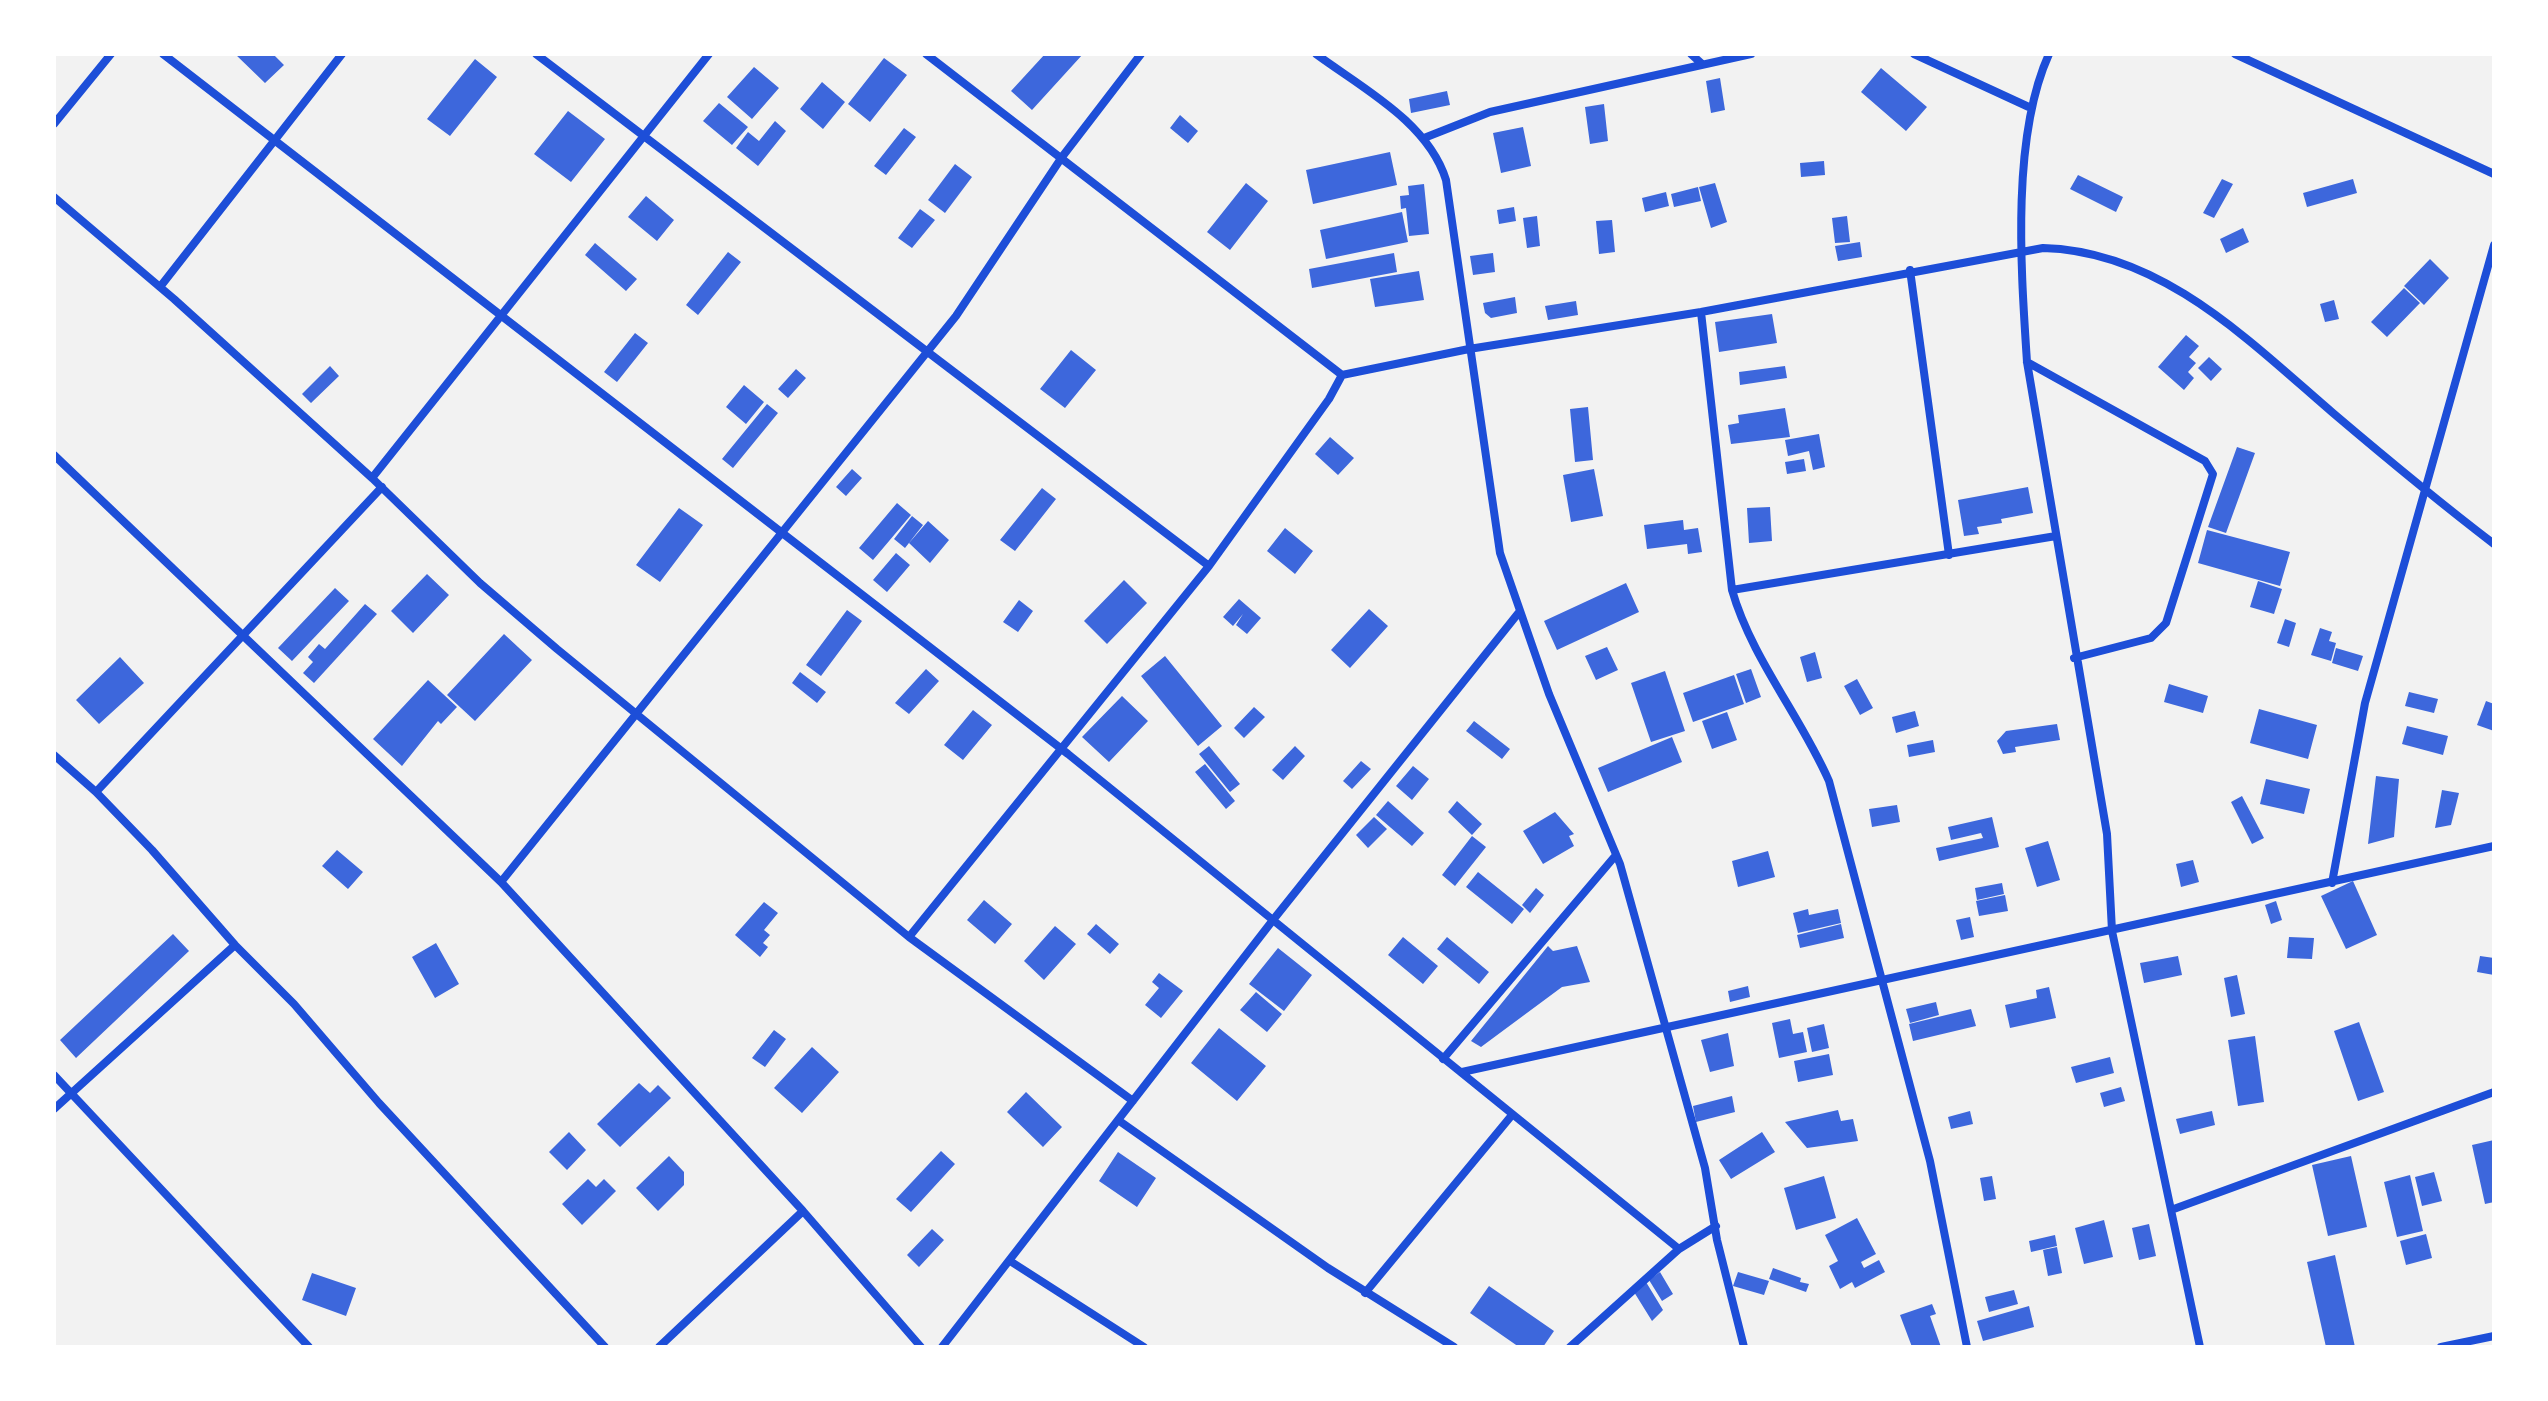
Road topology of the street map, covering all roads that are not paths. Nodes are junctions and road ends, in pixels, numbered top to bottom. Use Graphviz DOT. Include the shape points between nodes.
graph roads {
  1 [pos="111,54"];
  2 [pos="163,54"];
  3 [pos="342,54"];
  4 [pos="536,54"];
  5 [pos="709,54"];
  6 [pos="926,54"];
  7 [pos="1141,54"];
  8 [pos="1316,54"];
  9 [pos="1691,54"];
  10 [pos="1751,54"];
  11 [pos="1914,54"];
  12 [pos="2049,54"];
  13 [pos="2235,54"];
  14 [pos="1702,64"];
  15 [pos="2031,108"];
  16 [pos="54,124"];
  17 [pos="644,136"];
  18 [pos="1424,138"];
  19 [pos="274,141"];
  20 [pos="1062,157"];
  21 [pos="2494,174"];
  22 [pos="54,197"];
  23 [pos="2494,245"];
  24 [pos="2023,254"];
  25 [pos="1910,270"];
  26 [pos="160,287"];
  27 [pos="2481,293"];
  28 [pos="2494,297"];
  29 [pos="1701,312"];
  30 [pos="500,317"];
  31 [pos="1469,349"];
  32 [pos="928,352"];
  33 [pos="2027,362"];
  34 [pos="1342,375"];
  35 [pos="54,455"];
  36 [pos="372,478"];
  37 [pos="382,487"];
  38 [pos="2427,493"];
  39 [pos="782,532"];
  40 [pos="2056,536"];
  41 [pos="2494,544"];
  42 [pos="1949,555"];
  43 [pos="1209,566"];
  44 [pos="1732,590"];
  45 [pos="1520,611"];
  46 [pos="242,636"];
  47 [pos="2074,658"];
  48 [pos="635,714"];
  49 [pos="1061,748"];
  50 [pos="54,755"];
  51 [pos="96,792"];
  52 [pos="2494,846"];
  53 [pos="1616,855"];
  54 [pos="501,882"];
  55 [pos="2332,883"];
  56 [pos="1273,920"];
  57 [pos="2112,931"];
  58 [pos="909,937"];
  59 [pos="235,945"];
  60 [pos="1880,981"];
  61 [pos="1665,1028"];
  62 [pos="1443,1059"];
  63 [pos="1462,1072"];
  64 [pos="54,1075"];
  65 [pos="72,1092"];
  66 [pos="2494,1092"];
  67 [pos="1133,1101"];
  68 [pos="54,1109"];
  69 [pos="1512,1115"];
  70 [pos="1118,1120"];
  71 [pos="2171,1210"];
  72 [pos="803,1211"];
  73 [pos="1716,1226"];
  74 [pos="1679,1249"];
  75 [pos="1010,1261"];
  76 [pos="1365,1293"];
  77 [pos="2494,1336"];
  78 [pos="309,1347"];
  79 [pos="605,1347"];
  80 [pos="659,1347"];
  81 [pos="921,1347"];
  82 [pos="942,1347"];
  83 [pos="1144,1347"];
  84 [pos="1454,1347"];
  85 [pos="1570,1347"];
  86 [pos="1744,1347"];
  87 [pos="1967,1347"];
  88 [pos="2200,1347"];
  89 [pos="2441,1347"];
  1 -- 16 [label="street"];
  2 -- 19 [label="street"];
  3 -- 19 [label="street"];
  4 -- 17 [label="street"];
  5 -- 17 [label="street"];
  6 -- 20 [label="street"];
  7 -- 20 [label="street"];
  8 -- 18 [label="street"];
  9 -- 14 [label="street"];
  10 -- 14 [label="street"];
  11 -- 15 [label="street"];
  12 -- 15 [label="street"];
  13 -- 21 [label="street"];
  14 -- 18 [label="street" via="1490,112"];
  15 -- 24 [label="street"];
  17 -- 30 [label="street"];
  17 -- 32 [label="street"];
  18 -- 31 [label="street" via="1446,180"];
  19 -- 26 [label="street"];
  19 -- 30 [label="street"];
  20 -- 32 [label="street"];
  20 -- 34 [label="street"];
  22 -- 26 [label="street"];
  23 -- 27 [label="street"];
  24 -- 25 [label="street"];
  24 -- 33 [label="street"];
  24 -- 38 [label="street" via="2043,248 2092,252 2165,283 2242,334"];
  25 -- 29 [label="street"];
  25 -- 42 [label="street"];
  26 -- 36 [label="street"];
  27 -- 28 [label="street"];
  27 -- 38 [label="street"];
  29 -- 31 [label="street"];
  29 -- 44 [label="street"];
  30 -- 36 [label="street"];
  30 -- 39 [label="street"];
  31 -- 34 [label="street"];
  31 -- 45 [label="street" via="1500,553"];
  32 -- 39 [label="street"];
  32 -- 43 [label="street"];
  33 -- 40 [label="street"];
  33 -- 47 [label="street" via="2205,461 2213,474 2166,623 2151,638"];
  34 -- 43 [label="street"];
  35 -- 46 [label="street"];
  36 -- 37 [label="street"];
  37 -- 46 [label="street"];
  37 -- 48 [label="street" via="480,583"];
  38 -- 41 [label="street"];
  38 -- 55 [label="street" via="2365,703"];
  39 -- 48 [label="street"];
  39 -- 49 [label="street"];
  40 -- 42 [label="street"];
  40 -- 47 [label="street"];
  42 -- 44 [label="street"];
  43 -- 49 [label="street"];
  44 -- 60 [label="street" via="1739,614 1829,781"];
  45 -- 53 [label="street"];
  45 -- 56 [label="street"];
  46 -- 51 [label="street"];
  46 -- 54 [label="street"];
  47 -- 57 [label="street" via="2107,834"];
  48 -- 54 [label="street"];
  48 -- 58 [label="street"];
  49 -- 56 [label="street"];
  49 -- 58 [label="street"];
  50 -- 51 [label="street"];
  51 -- 59 [label="street"];
  52 -- 55 [label="street"];
  53 -- 61 [label="street"];
  53 -- 62 [label="street"];
  54 -- 72 [label="street"];
  55 -- 57 [label="street"];
  56 -- 62 [label="street"];
  56 -- 67 [label="street"];
  57 -- 60 [label="street"];
  57 -- 71 [label="street"];
  58 -- 67 [label="street"];
  59 -- 65 [label="street"];
  59 -- 79 [label="street"];
  60 -- 61 [label="street"];
  60 -- 87 [label="street" via="1930,1161"];
  61 -- 63 [label="street"];
  61 -- 73 [label="street"];
  62 -- 63 [label="street"];
  63 -- 69 [label="street"];
  64 -- 65 [label="street"];
  65 -- 68 [label="street"];
  65 -- 78 [label="street"];
  66 -- 71 [label="street"];
  67 -- 70 [label="street"];
  69 -- 74 [label="street"];
  69 -- 76 [label="street"];
  70 -- 75 [label="street"];
  70 -- 76 [label="street"];
  71 -- 88 [label="street"];
  72 -- 80 [label="street"];
  72 -- 81 [label="street"];
  73 -- 74 [label="street"];
  73 -- 86 [label="street"];
  74 -- 85 [label="street"];
  75 -- 82 [label="street"];
  75 -- 83 [label="street"];
  76 -- 84 [label="street"];
  77 -- 89 [label="street"];
}
